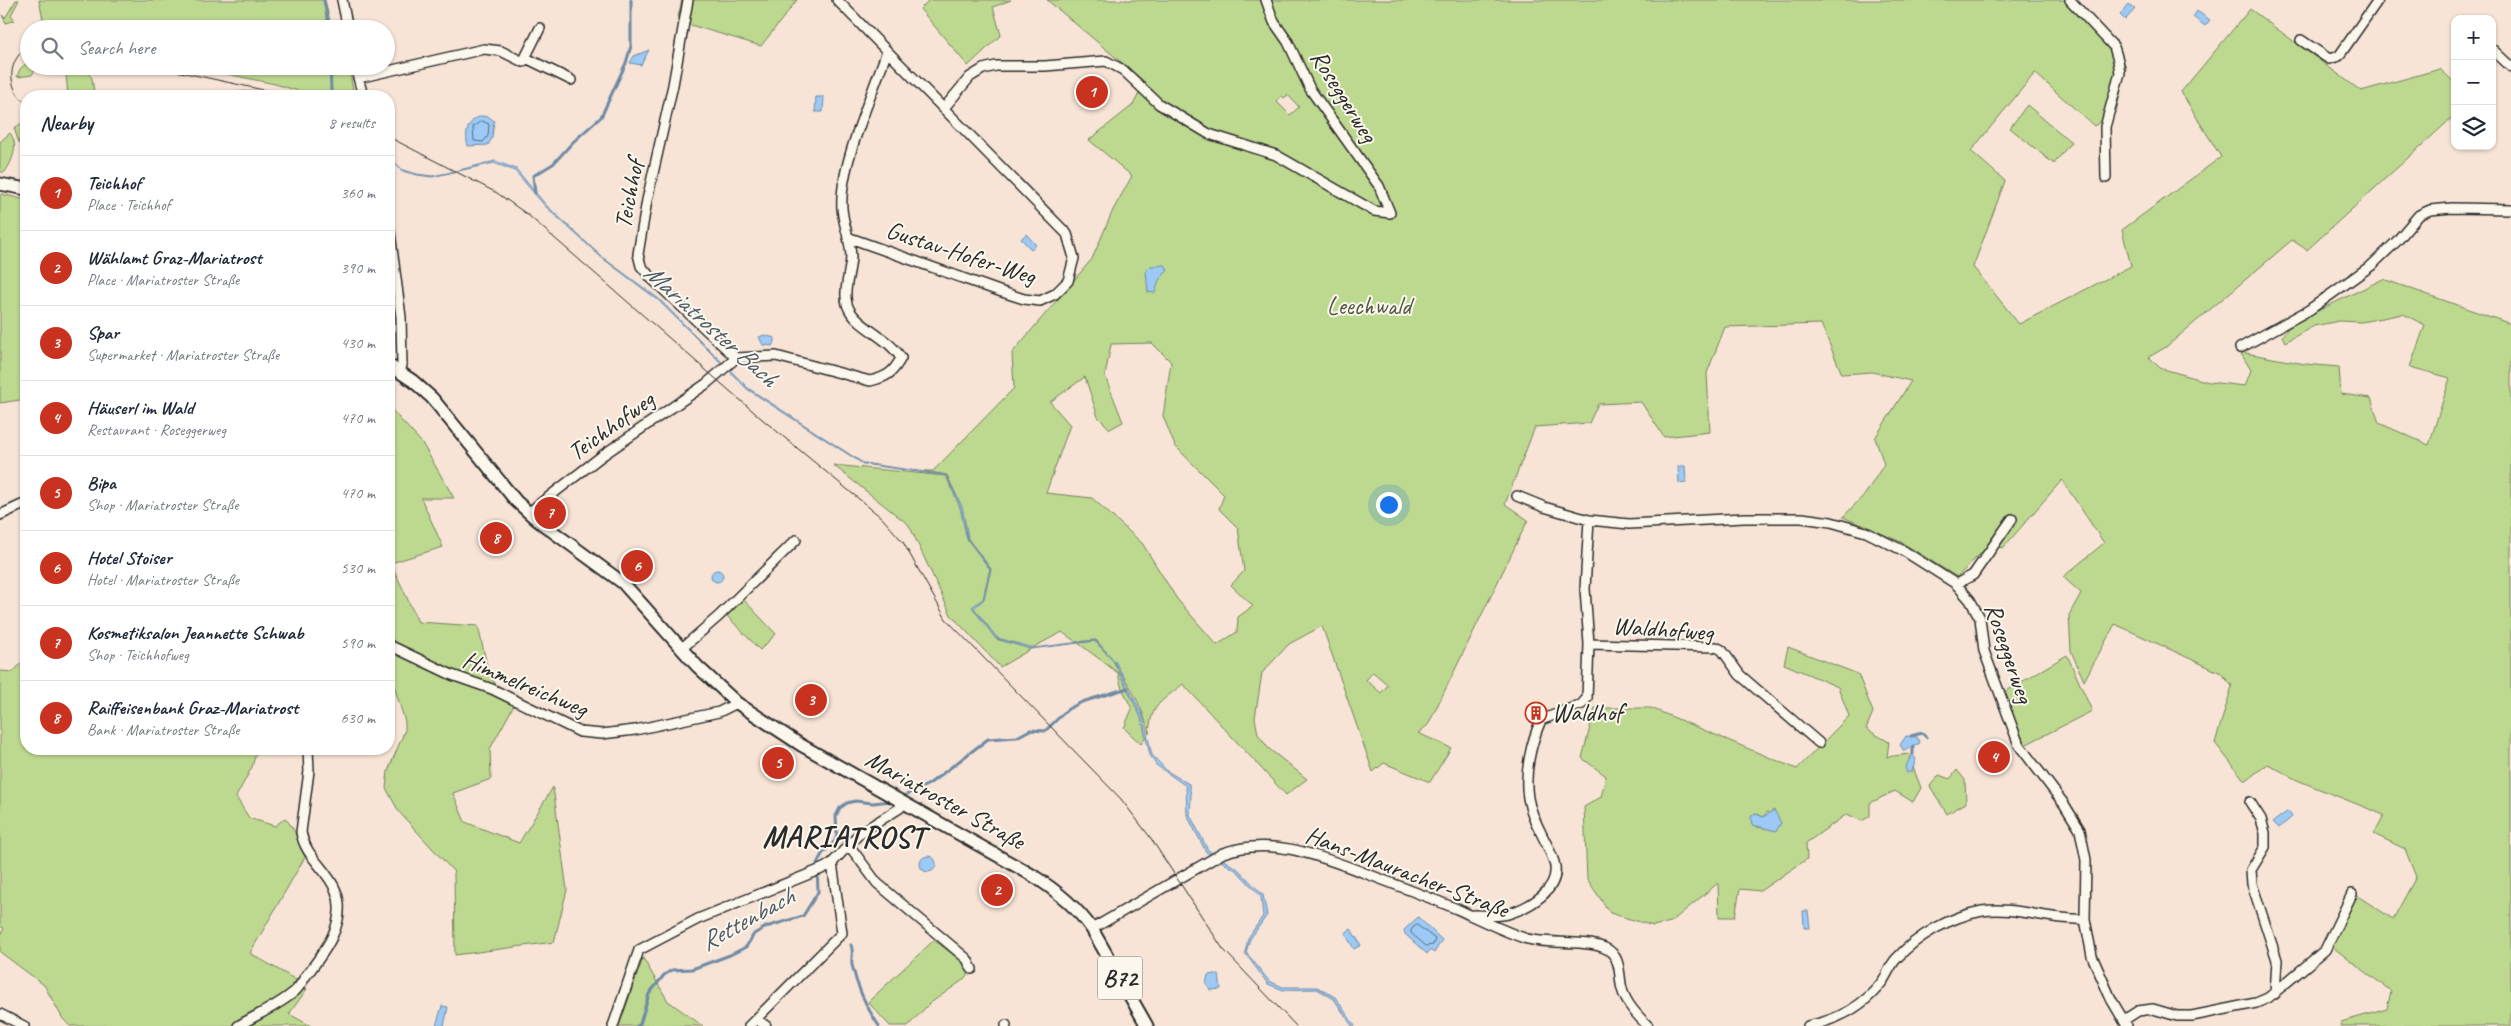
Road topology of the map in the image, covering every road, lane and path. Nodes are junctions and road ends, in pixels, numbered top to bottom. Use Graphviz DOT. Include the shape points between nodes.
graph roads {
  1 [pos="342,0"];
  2 [pos="688,0"];
  3 [pos="837,0"];
  4 [pos="1266,0"];
  5 [pos="2070,0"];
  6 [pos="2378,0"];
  7 [pos="346,20"];
  8 [pos="540,28"];
  9 [pos="2301,40"];
  10 [pos="888,51"];
  11 [pos="2496,53"];
  12 [pos="522,59"];
  13 [pos="2511,67"];
  14 [pos="395,69"];
  15 [pos="357,75"];
  16 [pos="371,75"];
  17 [pos="358,78"];
  18 [pos="571,80"];
  19 [pos="361,90"];
  20 [pos="944,108"];
  21 [pos="2106,178"];
  22 [pos="0,184"];
  23 [pos="20,188"];
  24 [pos="2511,209"];
  25 [pos="850,238"];
  26 [pos="395,271"];
  27 [pos="2240,348"];
  28 [pos="734,361"];
  29 [pos="395,369"];
  30 [pos="400,372"];
  31 [pos="1517,496"];
  32 [pos="20,505"];
  33 [pos="528,513"];
  34 [pos="0,515"];
  35 [pos="2012,519"];
  36 [pos="1589,520"];
  37 [pos="796,540"];
  38 [pos="1956,584"];
  39 [pos="1589,644"];
  40 [pos="395,648"];
  41 [pos="681,649"];
  42 [pos="737,703"];
  43 [pos="1819,742"];
  44 [pos="308,755"];
  45 [pos="896,799"];
  46 [pos="2250,802"];
  47 [pos="848,844"];
  48 [pos="828,866"];
  49 [pos="2352,894"];
  50 [pos="1471,916"];
  51 [pos="2085,920"];
  52 [pos="1092,929"];
  53 [pos="972,969"];
  54 [pos="2275,994"];
  55 [pos="0,1014"];
  56 [pos="756,1019"];
  57 [pos="2126,1023"];
  58 [pos="24,1026"];
  59 [pos="238,1026"];
  60 [pos="613,1026"];
  61 [pos="749,1026"];
  62 [pos="766,1026"];
  63 [pos="1148,1026"];
  64 [pos="1648,1026"];
  65 [pos="1808,1026"];
  1 -- 7 [label="street"];
  2 -- 28 [label="street, Teichhof" via="638,254 641,266 652,279"];
  3 -- 10 [label="street"];
  4 -- 20 [label="street, Roseggerweg" via="1274,22 1288,42 1310,89 1378,186 1390,213 1374,211 1276,155 1209,134 1159,104 1123,70 1106,62 983,69 970,77"];
  5 -- 21 [label="street" via="2114,47 2118,60 2120,73 2104,127"];
  6 -- 9 [label="street" via="2339,56 2330,59"];
  8 -- 12 [label="street"];
  10 -- 20 [label="street"];
  10 -- 25 [label="street" via="844,174 842,208"];
  11 -- 13 [label="street"];
  12 -- 14 [label="street" via="501,50 484,49"];
  12 -- 18 [label="street"];
  15 -- 17 [label="street"];
  16 -- 17 [label="street"];
  17 -- 19 [label="street"];
  20 -- 25 [label="street, Gustav-Hofer-Weg" via="1067,234 1074,258 1068,281 1055,294 1040,300 1024,299"];
  22 -- 23 [label="main road"];
  24 -- 27 [label="street" via="2452,208 2430,210 2419,215 2398,241 2372,265 2309,310"];
  25 -- 28 [label="street" via="846,295 849,309 894,346 901,358 894,372 870,382 776,356"];
  26 -- 30 [label="street" via="401,317"];
  28 -- 33 [label="street, Teichhofweg"];
  29 -- 30 [label="main road, Mariatroster Straße / B72"];
  30 -- 33 [label="main road, Mariatroster Straße / B72" via="432,398 492,474"];
  31 -- 36 [label="street, Roseggerweg"];
  32 -- 34 [label="street"];
  33 -- 41 [label="main road, Mariatroster Straße / B72" via="623,583"];
  35 -- 38 [label="street" via="1973,575"];
  36 -- 38 [label="street, Roseggerweg" via="1629,524 1782,518 1831,522 1866,532 1904,551"];
  36 -- 39 [label="street, Waldhofweg" via="1584,588"];
  37 -- 41 [label="street"];
  38 -- 51 [label="street, Roseggerweg" via="1980,618 1984,651 2019,746 2080,830 2086,860"];
  39 -- 43 [label="street, Waldhofweg" via="1716,647 1722,650 1740,675"];
  39 -- 50 [label="street, Waldhofweg" via="1587,698 1582,704 1541,720 1527,773 1528,798 1554,864 1554,880 1545,894 1527,907 1507,914"];
  40 -- 42 [label="street, Himmelreichweg" via="452,675 492,689 580,732 602,734 635,730 720,712"];
  41 -- 42 [label="main road, Mariatroster Straße / B72"];
  42 -- 45 [label="main road, Mariatroster Straße / B72" via="801,745"];
  44 -- 59 [label="street" via="302,840 314,862 335,888 340,915 332,938 296,991"];
  45 -- 47 [label="street" via="900,808 871,824"];
  45 -- 52 [label="main road, Mariatroster Straße / B72" via="1044,882 1071,904"];
  46 -- 54 [label="street" via="2265,833 2264,847 2251,870 2252,884 2277,960"];
  47 -- 48 [label="street"];
  47 -- 53 [label="street" via="877,884 968,959"];
  48 -- 56 [label="street" via="842,932"];
  48 -- 60 [label="street" via="698,919 639,950"];
  49 -- 54 [label="street, Roseggerweg" via="2324,950"];
  50 -- 52 [label="street, Hans-Mauracher-Straße" via="1417,892 1298,849 1255,846 1236,849 1210,860"];
  50 -- 64 [label="street, Hans-Mauracher-Straße" via="1525,938 1546,943 1598,945 1612,953 1623,991 1634,1011"];
  51 -- 57 [label="street, Roseggerweg" via="2092,956 2111,999"];
  51 -- 65 [label="street" via="2000,910 1968,915 1938,927 1912,944 1861,1003 1836,1018"];
  52 -- 63 [label="main road, Mariatroster Straße / B72"];
  54 -- 57 [label="street, Roseggerweg" via="2256,1003 2192,1016 2177,1016 2153,1009 2138,1011"];
  55 -- 58 [label="street"];
  56 -- 61 [label="street"];
  56 -- 62 [label="street"];
}
